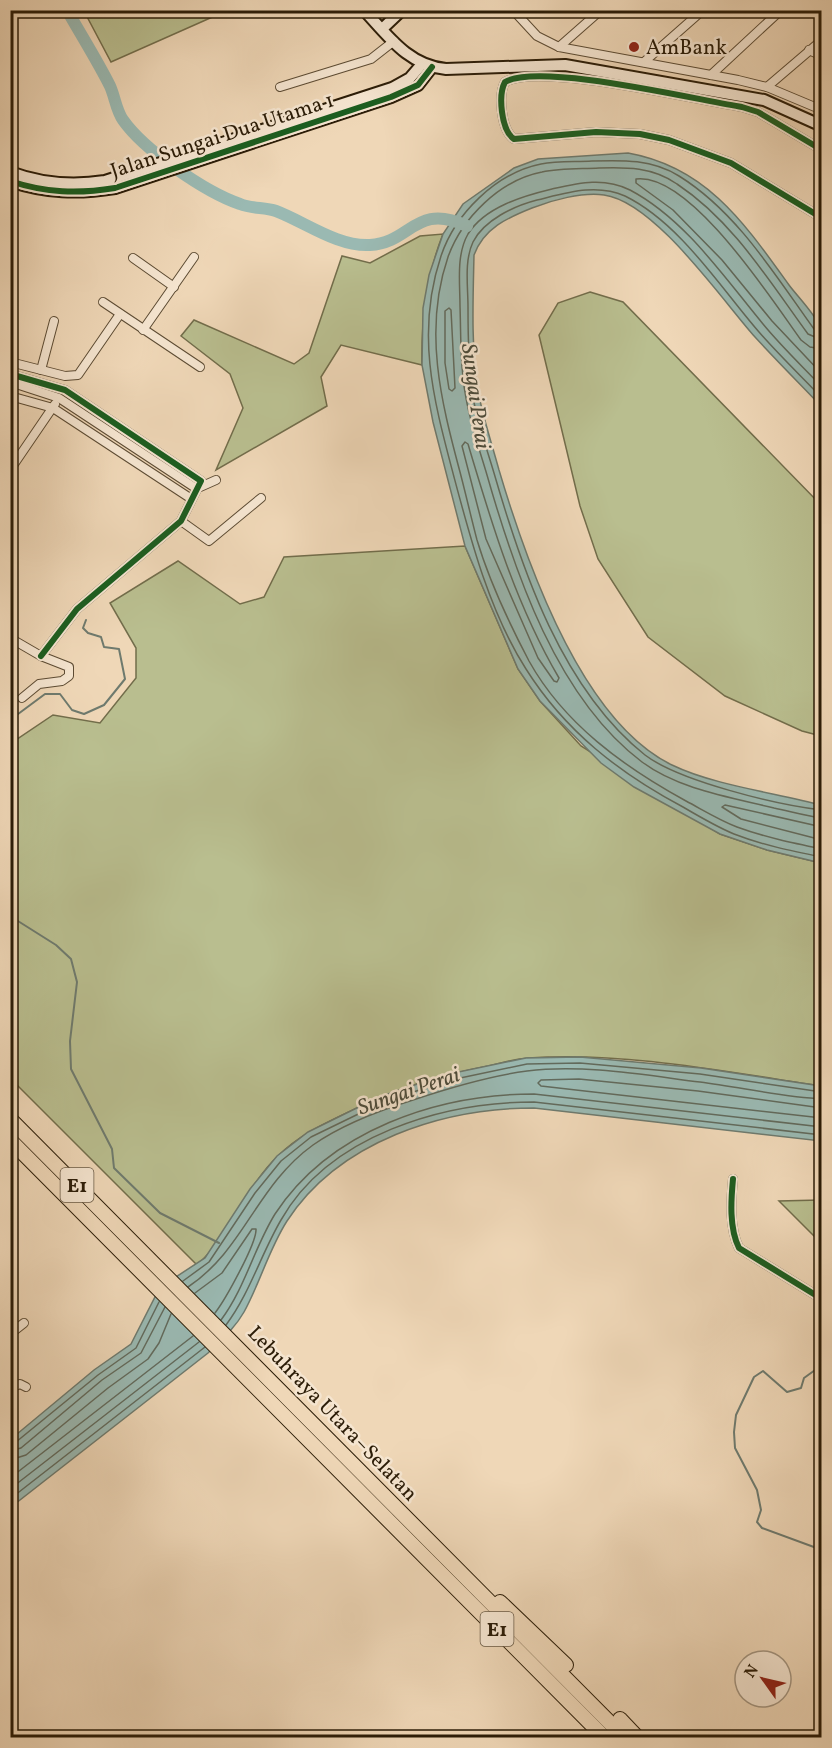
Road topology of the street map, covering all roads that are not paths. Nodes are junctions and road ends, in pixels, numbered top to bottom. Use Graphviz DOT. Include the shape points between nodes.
graph roads {
  1 [pos="364,10"];
  2 [pos="402,10"];
  3 [pos="513,10"];
  4 [pos="601,10"];
  5 [pos="703,10"];
  6 [pos="781,10"];
  7 [pos="382,29"];
  8 [pos="822,40"];
  9 [pos="394,41"];
  10 [pos="559,47"];
  11 [pos="809,50"];
  12 [pos="822,56"];
  13 [pos="644,62"];
  14 [pos="422,64"];
  15 [pos="446,69"];
  16 [pos="711,75"];
  17 [pos="414,81"];
  18 [pos="280,87"];
  19 [pos="767,87"];
  20 [pos="747,102"];
  21 [pos="822,110"];
  22 [pos="822,126"];
  23 [pos="822,150"];
  24 [pos="10,172"];
  25 [pos="144,175"];
  26 [pos="10,181"];
  27 [pos="822,218"];
  28 [pos="194,257"];
  29 [pos="133,258"];
  30 [pos="174,287"];
  31 [pos="103,302"];
  32 [pos="120,314"];
  33 [pos="54,321"];
  34 [pos="143,330"];
  35 [pos="10,362"];
  36 [pos="200,368"];
  37 [pos="41,370"];
  38 [pos="10,374"];
  39 [pos="10,382"];
  40 [pos="65,390"];
  41 [pos="10,396"];
  42 [pos="59,398"];
  43 [pos="53,408"];
  44 [pos="10,470"];
  45 [pos="216,480"];
  46 [pos="197,489"];
  47 [pos="190,498"];
  48 [pos="261,498"];
  49 [pos="181,521"];
  50 [pos="10,638"];
  51 [pos="40,656"];
  52 [pos="22,698"];
  53 [pos="10,1119"];
  54 [pos="10,1140"];
  55 [pos="733,1179"];
  56 [pos="822,1299"];
  57 [pos="24,1323"];
  58 [pos="10,1334"];
  59 [pos="259,1378"];
  60 [pos="26,1387"];
  61 [pos="10,1388"];
  62 [pos="451,1564"];
  63 [pos="605,1737"];
  64 [pos="625,1737"];
  65 [pos="638,1737"];
  1 -- 7 [label="street"];
  2 -- 7 [label="street"];
  3 -- 10 [label="street" via="545,43"];
  4 -- 10 [label="street"];
  5 -- 13 [label="street"];
  6 -- 16 [label="street"];
  7 -- 9 [label="street"];
  8 -- 11 [label="street"];
  9 -- 14 [label="street"];
  9 -- 18 [label="street" via="370,59"];
  10 -- 13 [label="street"];
  11 -- 12 [label="street"];
  11 -- 19 [label="street"];
  13 -- 16 [label="street"];
  14 -- 15 [label="street"];
  14 -- 17 [label="street"];
  14 -- 17 [label="street, Jalan Sungai Dua Utama 1"];
  15 -- 17 [label="street"];
  15 -- 20 [label="street" via="557,64"];
  16 -- 19 [label="street"];
  17 -- 25 [label="street, Jalan Sungai Dua Utama 1"];
  19 -- 21 [label="street"];
  20 -- 22 [label="street" via="764,100"];
  20 -- 23 [label="street"];
  20 -- 27 [label="street" via="557,76 513,78 502,88 504,124 514,138 596,132 669,140 731,163"];
  24 -- 25 [label="street, Jalan Sungai Dua Utama 1" via="73,185"];
  25 -- 26 [label="street, Jalan Sungai Dua Utama 1" via="115,188 73,193 45,191"];
  28 -- 30 [label="street"];
  29 -- 30 [label="street"];
  30 -- 34 [label="street"];
  31 -- 32 [label="street"];
  32 -- 34 [label="street"];
  32 -- 37 [label="street" via="78,375"];
  33 -- 37 [label="street"];
  34 -- 36 [label="street"];
  35 -- 37 [label="street"];
  38 -- 40 [label="street"];
  39 -- 42 [label="street"];
  40 -- 42 [label="street"];
  40 -- 46 [label="street" via="199,478"];
  41 -- 43 [label="street"];
  42 -- 43 [label="street"];
  42 -- 46 [label="street"];
  43 -- 44 [label="street"];
  43 -- 47 [label="street"];
  45 -- 46 [label="street"];
  46 -- 47 [label="street"];
  47 -- 49 [label="street"];
  48 -- 49 [label="street" via="209,541"];
  49 -- 51 [label="street" via="77,609"];
  50 -- 51 [label="street"];
  51 -- 52 [label="street" via="68,664 69,676 62,681 39,684"];
  53 -- 59 [label="highway, Lebuhraya Utara–Selatan / E1" via="143,1251"];
  54 -- 59 [label="highway, Lebuhraya Utara–Selatan / E1" via="132,1261"];
  55 -- 56 [label="street" via="732,1216 739,1248"];
  57 -- 58 [label="street"];
  59 -- 62 [label="highway, Lebuhraya Utara–Selatan / E1"];
  59 -- 63 [label="highway, Lebuhraya Utara–Selatan / E1"];
  60 -- 61 [label="street" via="17,1384"];
  62 -- 64 [label="highway, Lebuhraya Utara–Selatan / E1"];
  62 -- 65 [label="highway" via="519,1618"];
}
